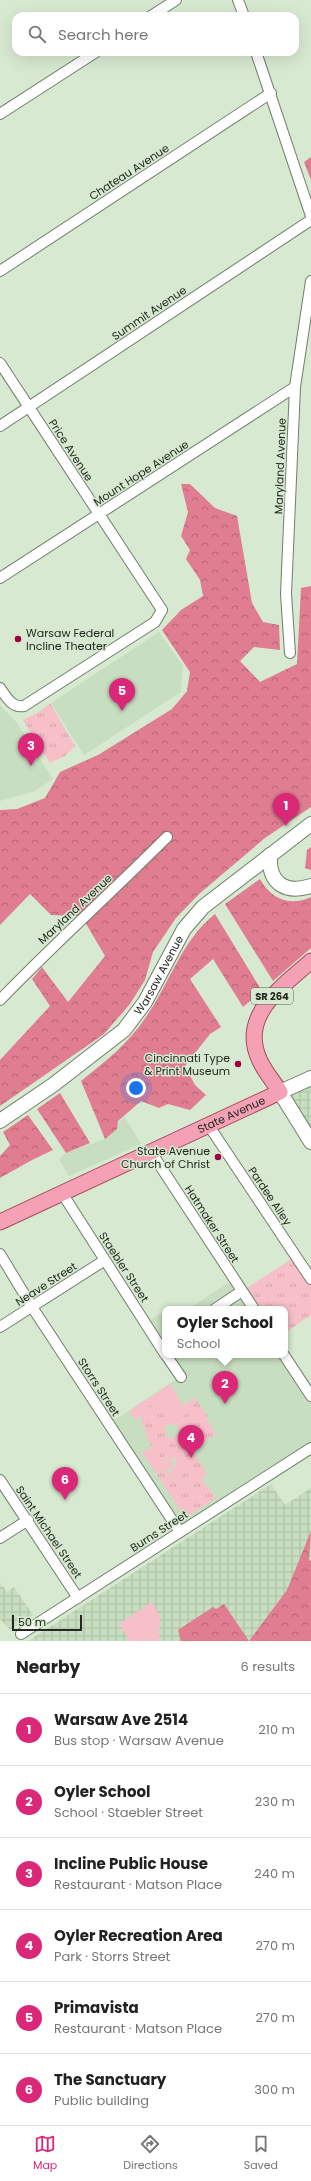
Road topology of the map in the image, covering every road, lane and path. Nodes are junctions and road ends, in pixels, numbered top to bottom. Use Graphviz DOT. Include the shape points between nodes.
graph roads {
  1 [pos="176,0"];
  2 [pos="238,0"];
  3 [pos="157,12"];
  4 [pos="242,12"];
  5 [pos="90,56"];
  6 [pos="257,56"];
  7 [pos="271,93"];
  8 [pos="0,114"];
  9 [pos="311,216"];
  10 [pos="311,220"];
  11 [pos="0,271"];
  12 [pos="311,281"];
  13 [pos="0,362"];
  14 [pos="295,387"];
  15 [pos="29,407"];
  16 [pos="0,426"];
  17 [pos="100,514"];
  18 [pos="0,578"];
  19 [pos="290,653"];
  20 [pos="0,688"];
  21 [pos="311,824"];
  22 [pos="168,837"];
  23 [pos="270,855"];
  24 [pos="311,886"];
  25 [pos="311,961"];
  26 [pos="0,1000"];
  27 [pos="311,1078"];
  28 [pos="280,1092"];
  29 [pos="0,1121"];
  30 [pos="209,1126"];
  31 [pos="311,1142"];
  32 [pos="151,1152"];
  33 [pos="62,1193"];
  34 [pos="0,1222"];
  35 [pos="0,1254"];
  36 [pos="105,1260"];
  37 [pos="311,1279"];
  38 [pos="242,1291"];
  39 [pos="220,1306"];
  40 [pos="252,1306"];
  41 [pos="32,1307"];
  42 [pos="0,1328"];
  43 [pos="162,1346"];
  44 [pos="169,1358"];
  45 [pos="286,1358"];
  46 [pos="180,1377"];
  47 [pos="311,1396"];
  48 [pos="311,1448"];
  49 [pos="0,1480"];
  50 [pos="28,1520"];
  51 [pos="180,1532"];
  52 [pos="0,1538"];
  53 [pos="78,1598"];
  54 [pos="21,1634"];
  1 -- 3 [label="street"];
  2 -- 4 [label="street"];
  5 -- 8 [label="street"];
  6 -- 7 [label="street"];
  7 -- 9 [label="street"];
  7 -- 11 [label="street, Chateau Avenue"];
  10 -- 15 [label="street, Summit Avenue"];
  12 -- 14 [label="street, Maryland Avenue"];
  13 -- 15 [label="street, Price Avenue"];
  14 -- 17 [label="street, Mount Hope Avenue"];
  14 -- 19 [label="street, Maryland Avenue" via="286,594"];
  15 -- 16 [label="street, Summit Avenue"];
  15 -- 17 [label="street, Price Avenue"];
  17 -- 18 [label="street, Mount Hope Avenue"];
  17 -- 20 [label="street, Price Avenue" via="162,610 155,622 34,701 18,707 12,705"];
  21 -- 23 [label="main road, Warsaw Avenue"];
  22 -- 26 [label="street, Maryland Avenue"];
  23 -- 24 [label="main road" via="271,870 279,884 293,890"];
  23 -- 29 [label="main road, Warsaw Avenue" via="203,907 184,928 145,1002 124,1030 53,1085"];
  25 -- 28 [label="main road, SR 264" via="263,1006 256,1022 255,1044 260,1061"];
  27 -- 28 [label="main road, State Avenue"];
  28 -- 30 [label="main road, State Avenue"];
  28 -- 31 [label="main road"];
  30 -- 32 [label="main road, State Avenue"];
  30 -- 37 [label="street, Pardee Alley"];
  32 -- 33 [label="main road, State Avenue"];
  32 -- 38 [label="street, Hatmaker Street"];
  33 -- 34 [label="main road, State Avenue"];
  33 -- 36 [label="street, Staebler Street"];
  35 -- 41 [label="street, Storrs Street"];
  36 -- 41 [label="street, Neave Street"];
  36 -- 43 [label="street, Staebler Street"];
  38 -- 39 [label="street"];
  38 -- 40 [label="street, Hatmaker Street"];
  41 -- 42 [label="street, Neave Street"];
  41 -- 51 [label="street, Storrs Street"];
  44 -- 46 [label="street, Staebler Street"];
  45 -- 47 [label="street"];
  48 -- 51 [label="street, Burns Street"];
  49 -- 50 [label="street, Saint Michael Street"];
  50 -- 52 [label="street"];
  50 -- 53 [label="street, Saint Michael Street"];
  51 -- 53 [label="street, Burns Street"];
  53 -- 54 [label="street, Burns Street"];
}
